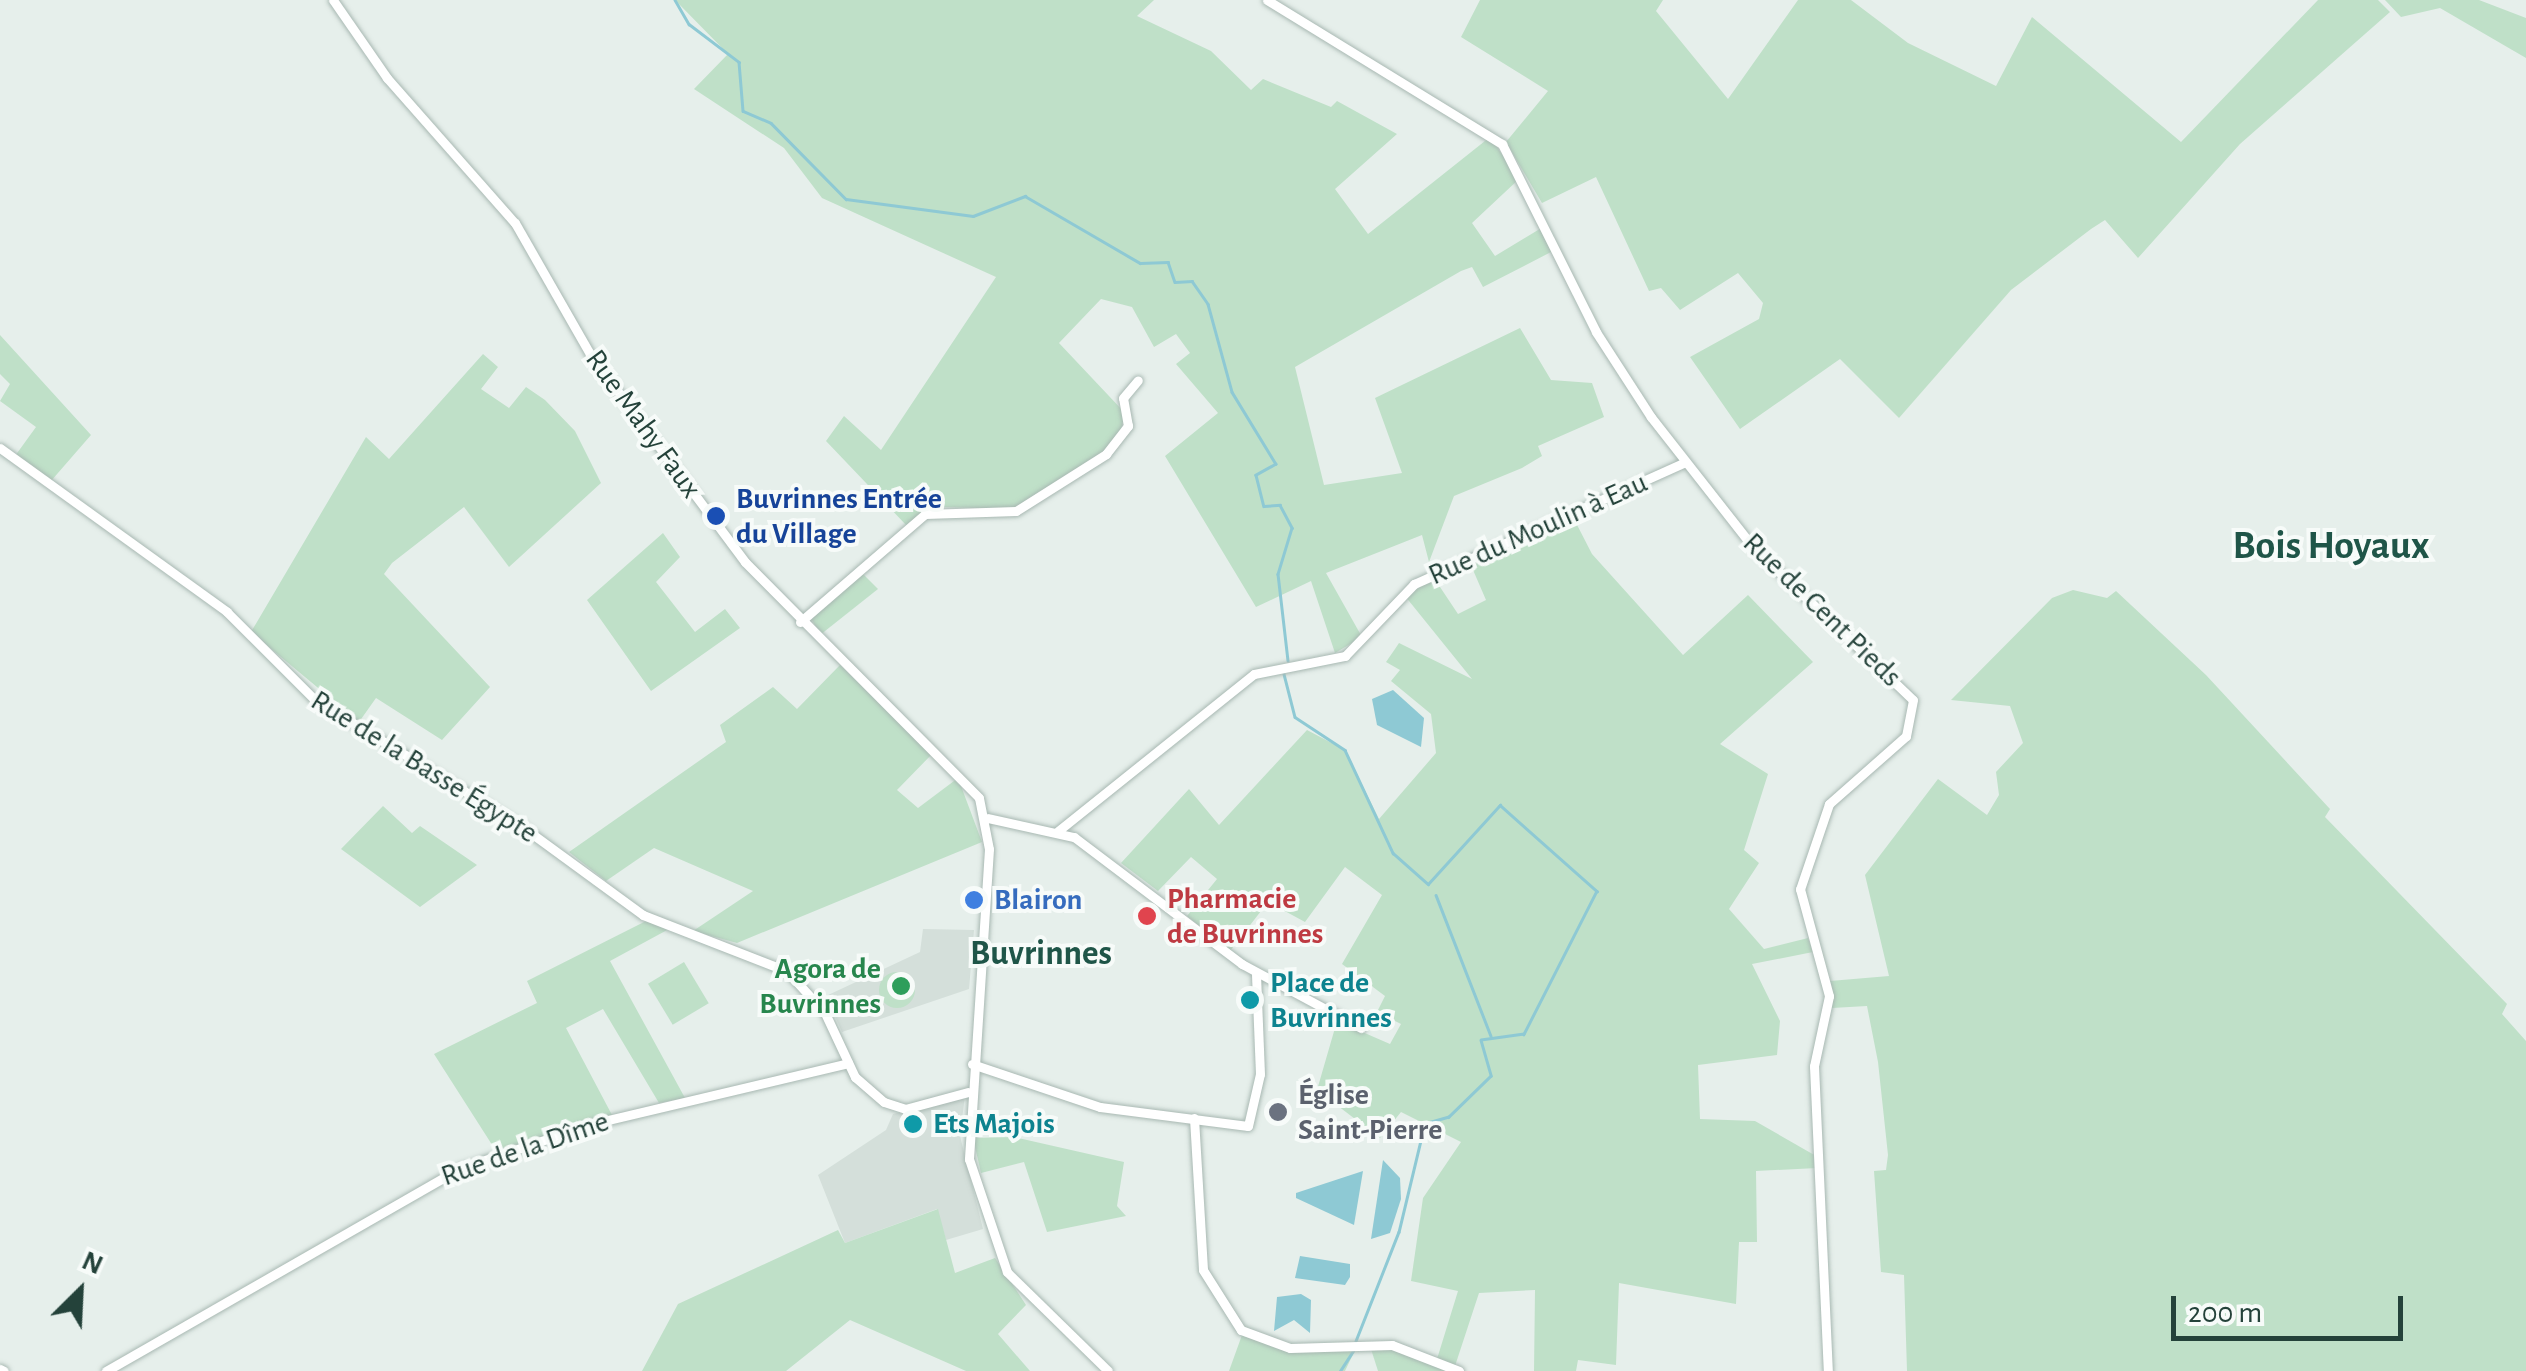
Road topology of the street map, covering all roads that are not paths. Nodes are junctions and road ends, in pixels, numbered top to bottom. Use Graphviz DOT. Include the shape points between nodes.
graph roads {
  1 [pos="334,0"];
  2 [pos="1266,0"];
  3 [pos="1138,380"];
  4 [pos="0,448"];
  5 [pos="1686,462"];
  6 [pos="800,622"];
  7 [pos="988,818"];
  8 [pos="1058,831"];
  9 [pos="1256,973"];
  10 [pos="1361,1028"];
  11 [pos="848,1063"];
  12 [pos="972,1064"];
  13 [pos="968,1092"];
  14 [pos="1194,1118"];
  15 [pos="106,1371"];
  16 [pos="1108,1371"];
  17 [pos="1459,1371"];
  18 [pos="1828,1371"];
  1 -- 6 [label="street, Rue Mahy Faux" via="388,78 516,223 590,354"];
  2 -- 5 [label="street, Rue de Cent Pieds" via="1502,144 1596,332"];
  3 -- 6 [label="street" via="1123,398 1128,426 1106,454 1016,512 925,514"];
  4 -- 11 [label="street, Rue de la Basse Égypte" via="227,612 314,698 520,825 642,915 788,972 826,1012"];
  5 -- 8 [label="street, Rue du Moulin à Eau" via="1414,584 1346,656 1254,674"];
  5 -- 18 [label="street, Rue de Cent Pieds" via="1753,547 1914,706 1906,736 1829,804 1800,889 1830,996 1814,1066"];
  6 -- 7 [label="street, Rue Mahy Faux" via="959,773"];
  7 -- 8 [label="street"];
  7 -- 12 [label="street"];
  8 -- 9 [label="street" via="1120,866"];
  9 -- 10 [label="street"];
  9 -- 14 [label="street" via="1252,1123"];
  11 -- 13 [label="street" via="896,1108"];
  11 -- 15 [label="street, Rue de la Dîme" via="594,1123 461,1168"];
  12 -- 13 [label="street"];
  12 -- 14 [label="street" via="1100,1107"];
  13 -- 16 [label="street" via="964,1136 1000,1257 1030,1302"];
  14 -- 17 [label="street" via="1204,1278 1241,1330 1290,1348 1392,1345"];
}
